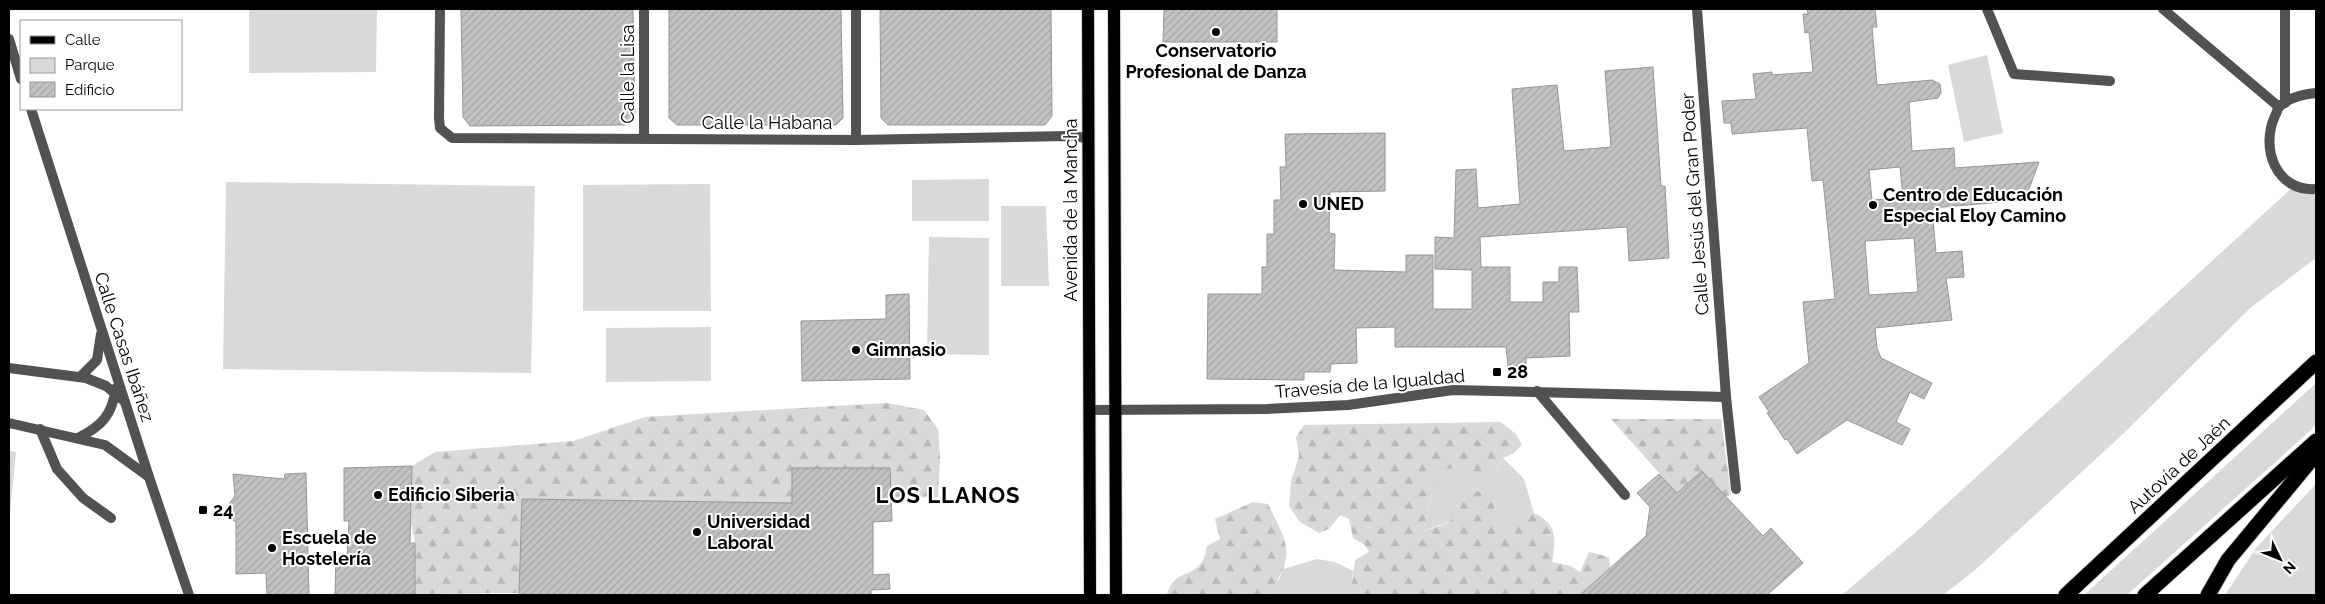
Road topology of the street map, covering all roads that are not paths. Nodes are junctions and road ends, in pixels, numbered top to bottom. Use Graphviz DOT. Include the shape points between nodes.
graph roads {
  1 [pos="440,9"];
  2 [pos="644,9"];
  3 [pos="856,9"];
  4 [pos="1088,9"];
  5 [pos="1114,9"];
  6 [pos="1697,9"];
  7 [pos="1987,9"];
  8 [pos="2163,9"];
  9 [pos="2285,9"];
  10 [pos="9,39"];
  11 [pos="20,75"];
  12 [pos="2110,81"];
  13 [pos="2316,93"];
  14 [pos="2282,105"];
  15 [pos="31,110"];
  16 [pos="1089,138"];
  17 [pos="644,139"];
  18 [pos="856,140"];
  19 [pos="2316,189"];
  20 [pos="101,328"];
  21 [pos="2316,362"];
  22 [pos="9,368"];
  23 [pos="80,377"];
  24 [pos="118,380"];
  25 [pos="1536,391"];
  26 [pos="115,394"];
  27 [pos="1726,397"];
  28 [pos="124,401"];
  29 [pos="1090,410"];
  30 [pos="1116,410"];
  31 [pos="9,423"];
  32 [pos="40,429"];
  33 [pos="78,438"];
  34 [pos="2316,441"];
  35 [pos="2316,454"];
  36 [pos="149,478"];
  37 [pos="1736,489"];
  38 [pos="1624,496"];
  39 [pos="111,518"];
  40 [pos="189,595"];
  41 [pos="1090,595"];
  42 [pos="1116,595"];
  43 [pos="2066,595"];
  44 [pos="2145,595"];
  45 [pos="2208,595"];
  1 -- 17 [label="street, Calle la Habana" via="439,118 440,128 452,138"];
  2 -- 17 [label="street, Calle la Lisa"];
  3 -- 18 [label="street"];
  4 -- 16 [label="main road, Avenida de la Mancha"];
  5 -- 30 [label="main road"];
  6 -- 27 [label="street, Calle Jesús del Gran Poder"];
  7 -- 12 [label="street" via="2014,74"];
  8 -- 14 [label="street"];
  9 -- 14 [label="street"];
  10 -- 11 [label="street"];
  13 -- 14 [label="street" via="2302,94"];
  14 -- 19 [label="street" via="2269,128 2268,145 2272,161 2281,175 2295,185"];
  15 -- 20 [label="street, Calle Casas Ibáñez"];
  16 -- 18 [label="street, Calle la Habana"];
  16 -- 29 [label="main road, Avenida de la Mancha"];
  17 -- 18 [label="street, Calle la Habana"];
  20 -- 23 [label="street" via="97,360"];
  20 -- 24 [label="street, Calle Casas Ibáñez"];
  21 -- 43 [label="highway, Autovía de Jaén"];
  22 -- 23 [label="street"];
  23 -- 26 [label="street" via="106,386"];
  24 -- 26 [label="street"];
  24 -- 28 [label="street, Calle Casas Ibáñez"];
  25 -- 27 [label="street, Travesía de la Igualdad"];
  25 -- 30 [label="street, Travesía de la Igualdad" via="1453,390 1348,405 1267,409"];
  25 -- 38 [label="street"];
  26 -- 28 [label="street"];
  26 -- 33 [label="street" via="105,419 96,429"];
  27 -- 37 [label="street"];
  28 -- 36 [label="street, Calle Casas Ibáñez"];
  29 -- 30 [label="street"];
  29 -- 41 [label="main road, Avenida de la Mancha"];
  30 -- 42 [label="main road"];
  31 -- 32 [label="street"];
  32 -- 33 [label="street"];
  32 -- 39 [label="street" via="57,468 83,498"];
  33 -- 36 [label="street" via="105,445"];
  34 -- 44 [label="highway"];
  35 -- 45 [label="highway" via="2228,560"];
  36 -- 40 [label="street, Calle Casas Ibáñez"];
}
